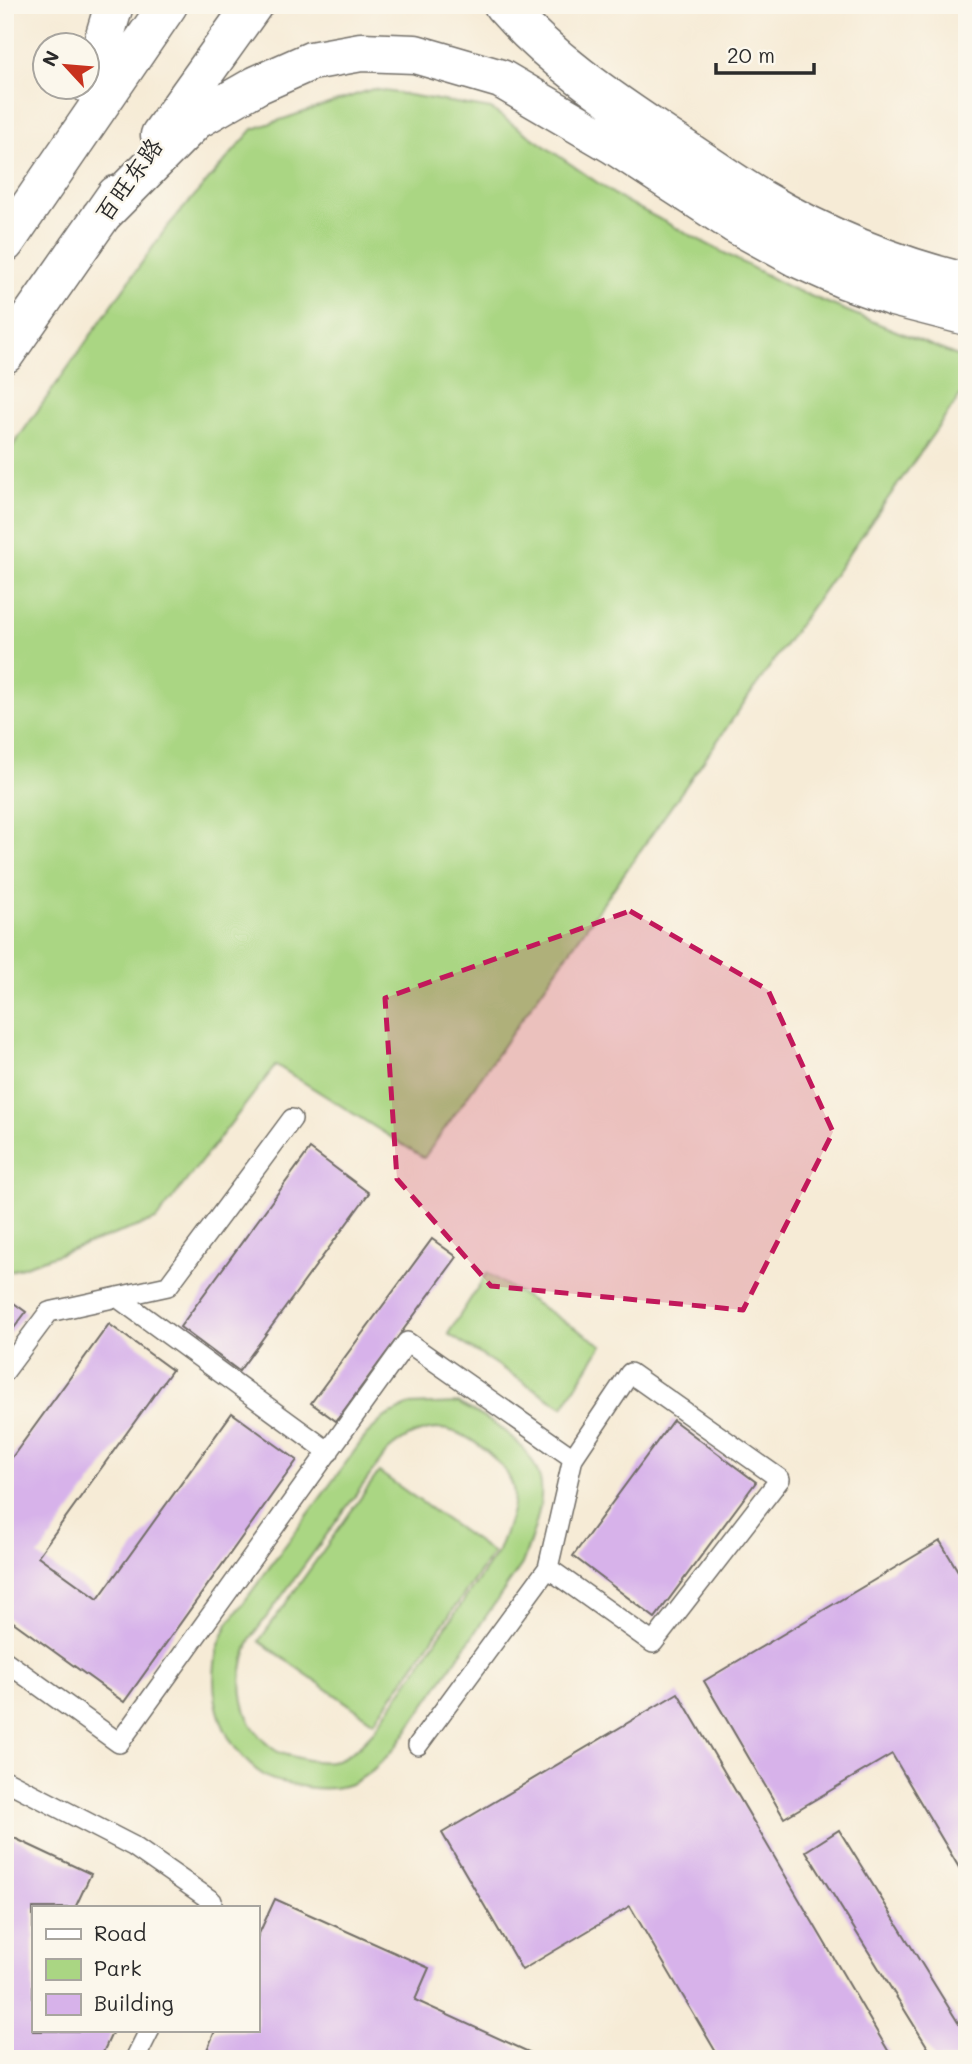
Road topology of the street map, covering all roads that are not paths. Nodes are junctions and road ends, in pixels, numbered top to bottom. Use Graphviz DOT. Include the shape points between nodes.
graph roads {
  1 [pos="114,5"];
  2 [pos="168,5"];
  3 [pos="253,5"];
  4 [pos="503,5"];
  5 [pos="102,45"];
  6 [pos="81,102"];
  7 [pos="52,174"];
  8 [pos="101,216"];
  9 [pos="5,243"];
  10 [pos="967,283"];
  11 [pos="967,316"];
  12 [pos="5,354"];
  13 [pos="292,1119"];
  14 [pos="117,1297"];
  15 [pos="5,1371"];
  16 [pos="328,1452"];
  17 [pos="573,1458"];
  18 [pos="548,1569"];
  19 [pos="5,1661"];
  20 [pos="418,1745"];
  21 [pos="5,1780"];
  22 [pos="209,1906"];
  23 [pos="149,2032"];
  24 [pos="137,2058"];
  1 -- 5 [label="main road"];
  2 -- 7 [label="main road"];
  3 -- 8 [label="main road, 百旺东路"];
  4 -- 10 [label="main road" via="541,45 631,114 761,199 861,248"];
  6 -- 7 [label="main road"];
  7 -- 9 [label="main road"];
  8 -- 11 [label="main road" via="196,120 257,85 311,61 361,52 415,54 501,79 797,258 893,297"];
  8 -- 12 [label="main road, 百旺东路"];
  13 -- 14 [label="lane" via="168,1286"];
  14 -- 15 [label="lane" via="48,1312"];
  14 -- 16 [label="lane"];
  16 -- 17 [label="lane" via="407,1342"];
  16 -- 19 [label="lane" via="118,1743"];
  17 -- 18 [label="lane"];
  17 -- 18 [label="lane" via="630,1373 780,1479 653,1643"];
  18 -- 20 [label="lane"];
  21 -- 22 [label="lane" via="133,1846 212,1901"];
  23 -- 24 [label="lane"];
}
